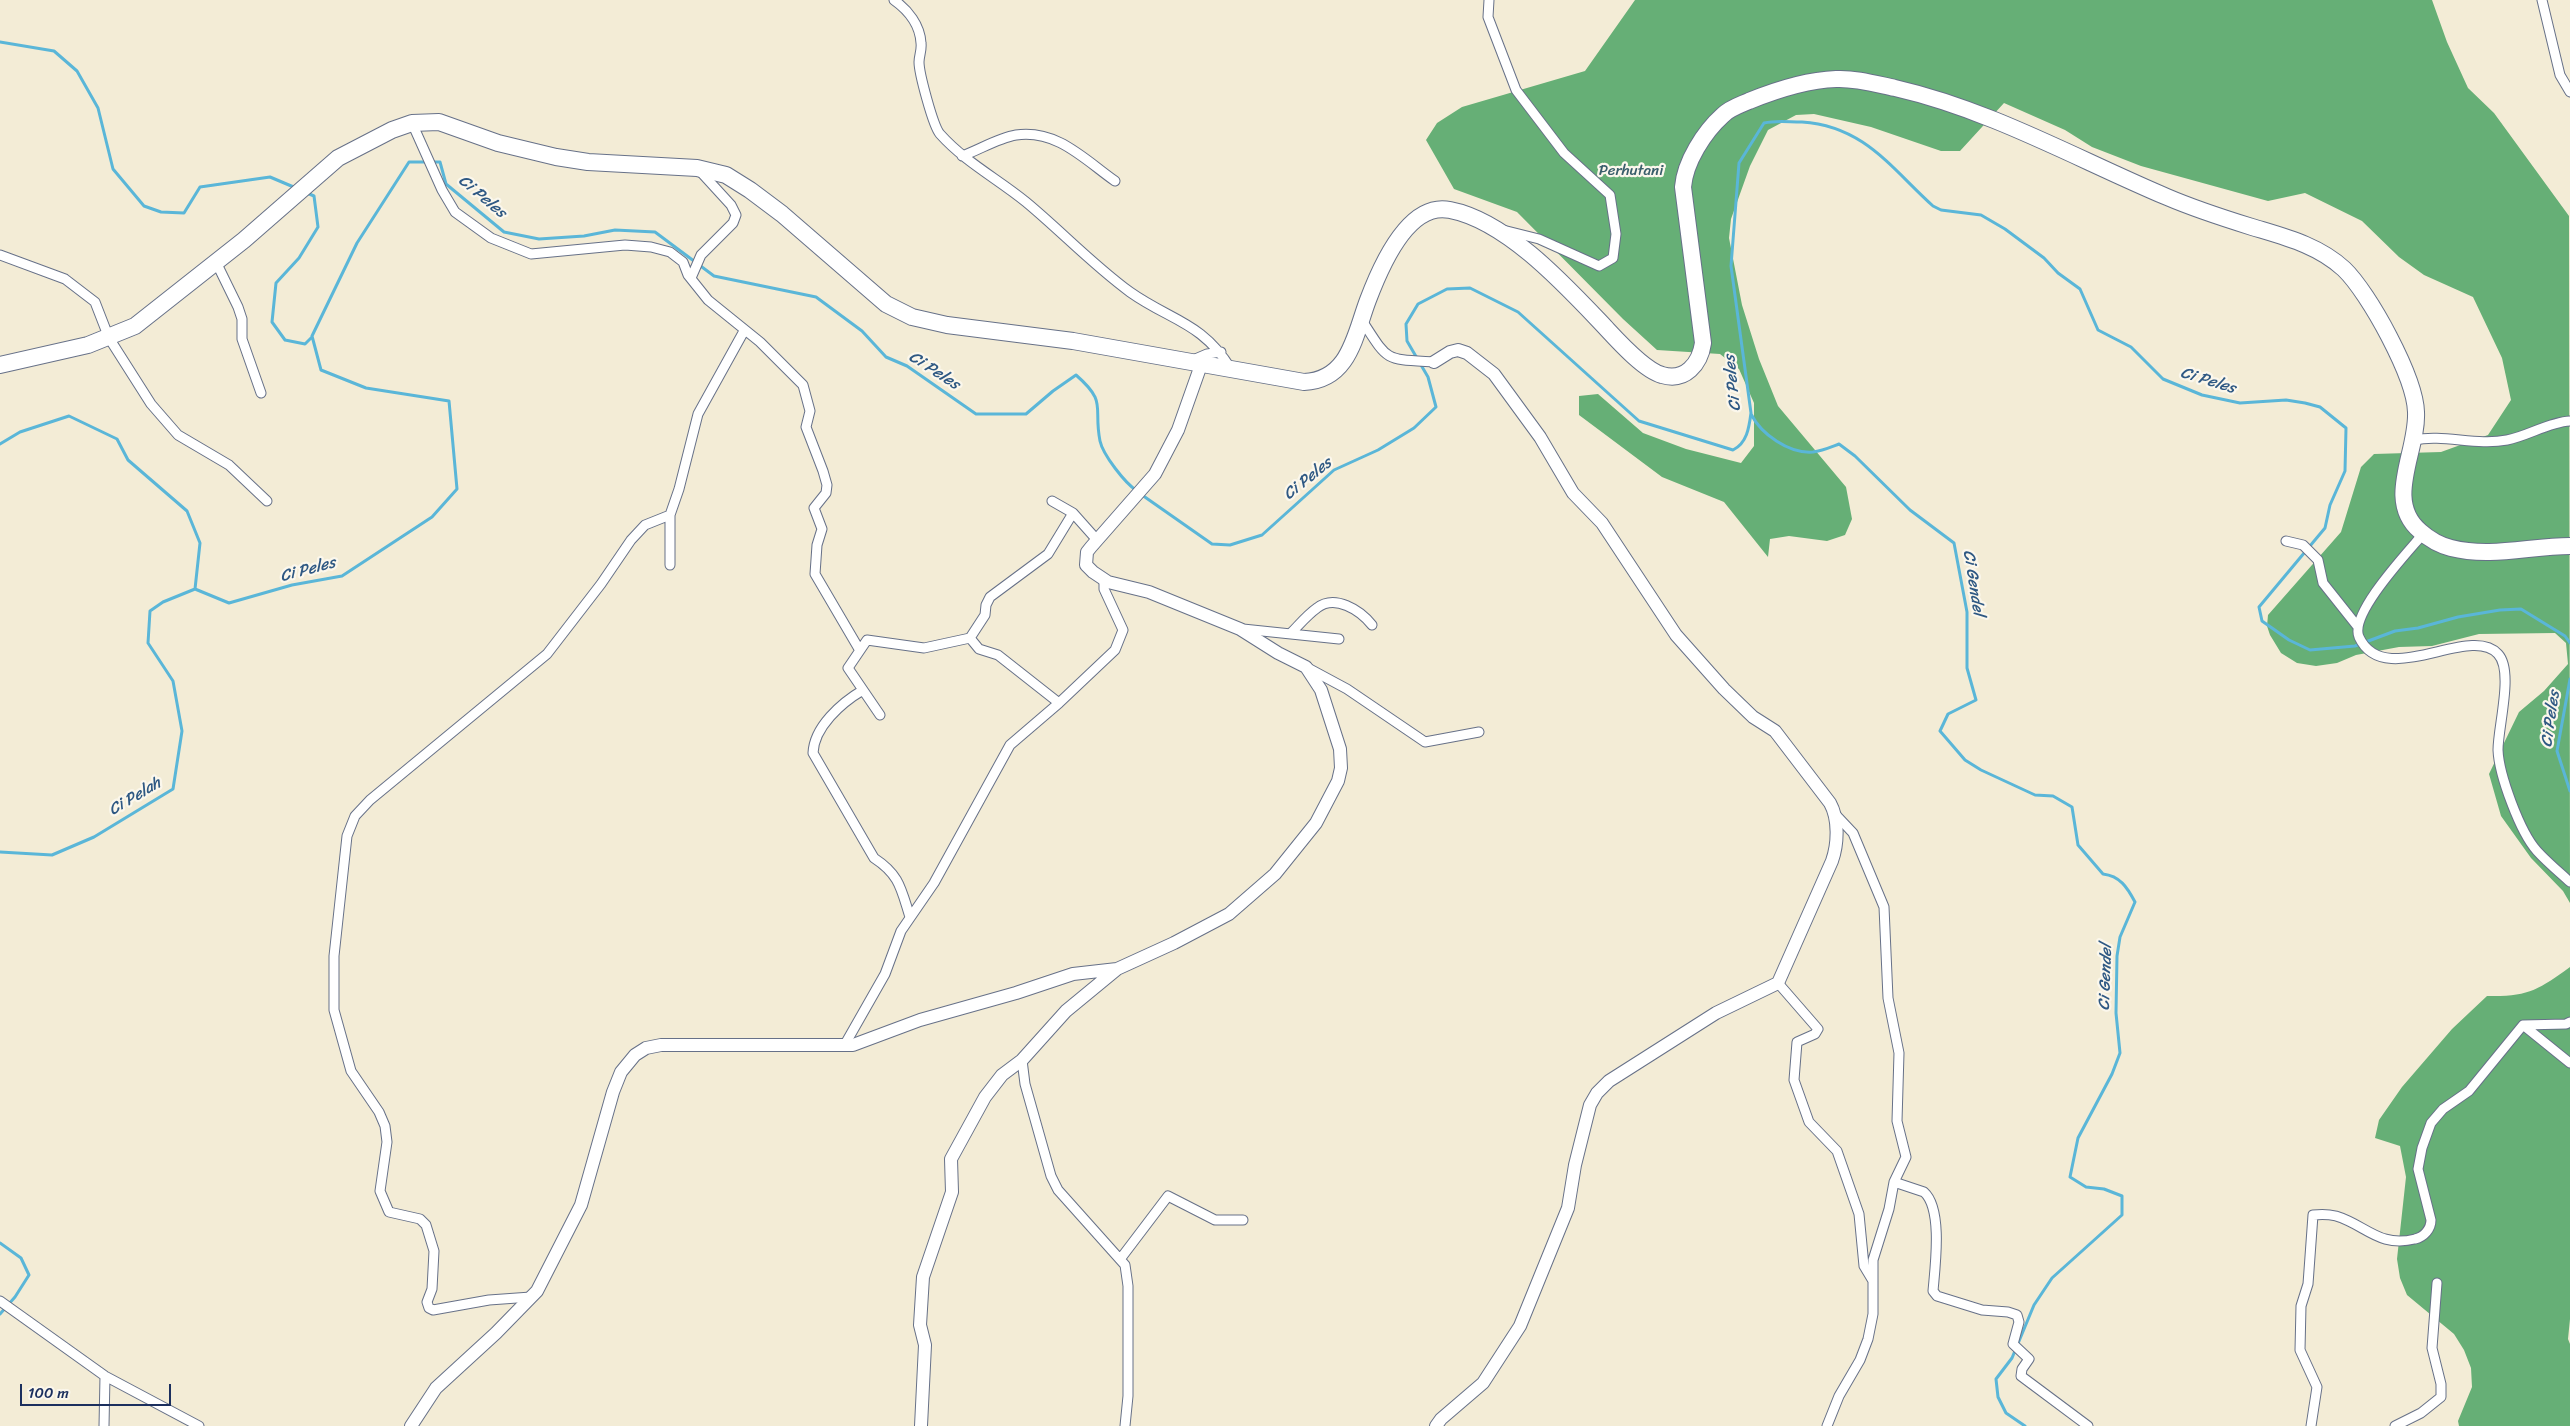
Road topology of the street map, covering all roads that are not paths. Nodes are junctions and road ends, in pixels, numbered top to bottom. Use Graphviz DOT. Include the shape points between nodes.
graph roads {
  1 [pos="894,0"];
  2 [pos="1488,0"];
  3 [pos="2542,0"];
  4 [pos="2570,92"];
  5 [pos="412,124"];
  6 [pos="962,156"];
  7 [pos="697,168"];
  8 [pos="1116,181"];
  9 [pos="1496,230"];
  10 [pos="0,255"];
  11 [pos="216,262"];
  12 [pos="691,278"];
  13 [pos="1361,319"];
  14 [pos="744,331"];
  15 [pos="109,338"];
  16 [pos="1221,352"];
  17 [pos="1434,362"];
  18 [pos="1194,363"];
  19 [pos="0,364"];
  20 [pos="1232,370"];
  21 [pos="260,393"];
  22 [pos="2570,421"];
  23 [pos="2414,440"];
  24 [pos="1052,500"];
  25 [pos="267,501"];
  26 [pos="1073,513"];
  27 [pos="670,515"];
  28 [pos="2423,534"];
  29 [pos="1097,540"];
  30 [pos="2286,540"];
  31 [pos="2570,546"];
  32 [pos="670,565"];
  33 [pos="1104,580"];
  34 [pos="1372,625"];
  35 [pos="1240,629"];
  36 [pos="2358,632"];
  37 [pos="1291,633"];
  38 [pos="970,638"];
  39 [pos="1338,639"];
  40 [pos="859,649"];
  41 [pos="1306,667"];
  42 [pos="863,690"];
  43 [pos="1058,703"];
  44 [pos="880,715"];
  45 [pos="1480,732"];
  46 [pos="1836,816"];
  47 [pos="2570,882"];
  48 [pos="910,917"];
  49 [pos="1117,969"];
  50 [pos="1778,983"];
  51 [pos="2570,1022"];
  52 [pos="2523,1025"];
  53 [pos="844,1046"];
  54 [pos="1022,1060"];
  55 [pos="2570,1063"];
  56 [pos="1894,1182"];
  57 [pos="1243,1220"];
  58 [pos="1121,1258"];
  59 [pos="1873,1281"];
  60 [pos="2438,1283"];
  61 [pos="531,1297"];
  62 [pos="1,1301"];
  63 [pos="105,1376"];
  64 [pos="104,1426"];
  65 [pos="200,1426"];
  66 [pos="411,1426"];
  67 [pos="921,1426"];
  68 [pos="1125,1426"];
  69 [pos="1436,1426"];
  70 [pos="1826,1426"];
  71 [pos="2088,1426"];
  72 [pos="2311,1426"];
  73 [pos="2395,1426"];
  1 -- 6 [label="street" via="915,21 918,29 920,68 932,120 938,133"];
  2 -- 9 [label="street" via="1488,17 1516,90 1564,153 1610,195 1616,234 1613,258 1599,266 1525,234"];
  3 -- 4 [label="street" via="2560,75"];
  5 -- 7 [label="highway" via="438,122 452,125 498,143 556,157"];
  5 -- 11 [label="highway" via="347,151"];
  5 -- 12 [label="street" via="455,212 491,238 531,254 625,244 651,247 670,252 683,262"];
  6 -- 8 [label="street" via="1016,135 1046,135 1066,144"];
  6 -- 16 [label="street" via="1025,201 1107,275 1201,333"];
  7 -- 12 [label="street" via="732,205 736,215 698,259"];
  7 -- 18 [label="highway" via="726,175 750,190 886,304 912,317"];
  9 -- 13 [label="highway" via="1453,210 1441,208 1421,215 1404,230 1371,291"];
  9 -- 23 [label="highway" via="1543,265 1643,363 1660,375 1686,374 1696,364 1702,343 1684,179 1693,156 1714,124 1731,109 1756,98 1823,79 1863,81 1939,98 2015,128 2168,198 2307,245 2330,258 2354,279 2398,355 2415,401"];
  10 -- 15 [label="street" via="65,278 81,289 95,302"];
  11 -- 15 [label="highway" via="147,318"];
  11 -- 21 [label="street" via="238,307 242,338"];
  12 -- 14 [label="street" via="708,300"];
  13 -- 17 [label="street" via="1382,353 1393,359"];
  13 -- 20 [label="highway" via="1345,359 1323,379 1304,382"];
  14 -- 27 [label="street" via="698,414"];
  14 -- 40 [label="street" via="760,342 803,385 810,411 806,427 827,485 826,493 814,508 822,529 815,571"];
  15 -- 19 [label="highway"];
  15 -- 25 [label="street" via="150,404 178,434 229,465"];
  16 -- 18 [label="street" via="1206,354"];
  16 -- 20 [label="street"];
  17 -- 46 [label="street" via="1458,350 1494,374 1540,437 1573,493 1602,523 1676,635 1724,689 1753,717 1775,731 1830,803"];
  18 -- 20 [label="highway"];
  18 -- 29 [label="street" via="1178,430 1155,474"];
  22 -- 23 [label="street" via="2507,440"];
  23 -- 28 [label="highway" via="2402,496 2405,513"];
  24 -- 26 [label="street"];
  26 -- 29 [label="street"];
  26 -- 38 [label="street" via="1048,554 988,601 985,615"];
  27 -- 32 [label="street"];
  27 -- 61 [label="street" via="646,525 631,540 547,654 370,800 355,816 347,836 334,956 334,1010 351,1071 386,1126 382,1199 389,1212 420,1219 426,1225 434,1251 432,1289 427,1302 429,1308"];
  28 -- 31 [label="highway" via="2446,547 2479,552"];
  28 -- 36 [label="street" via="2373,596"];
  29 -- 33 [label="street" via="1087,552 1086,565"];
  30 -- 36 [label="street" via="2303,545 2318,560 2323,583"];
  33 -- 35 [label="street" via="1149,592"];
  33 -- 43 [label="street" via="1104,589 1123,630 1115,650"];
  34 -- 37 [label="street" via="1365,616 1345,604 1327,603 1317,608"];
  35 -- 37 [label="street"];
  35 -- 41 [label="street"];
  36 -- 47 [label="street" via="2368,650 2379,657 2411,657 2481,646 2498,654 2506,667 2498,751 2511,804 2536,850"];
  37 -- 39 [label="street"];
  38 -- 40 [label="street" via="924,648 867,640"];
  38 -- 43 [label="street" via="979,649 998,655"];
  40 -- 42 [label="street" via="848,668"];
  41 -- 45 [label="street" via="1347,689 1425,742"];
  41 -- 49 [label="street" via="1321,690 1340,749 1338,781 1316,823 1275,874 1229,914"];
  42 -- 44 [label="street"];
  42 -- 48 [label="street" via="849,699 824,725 813,740 813,753 874,858 898,879"];
  43 -- 48 [label="street" via="1010,744 934,883"];
  46 -- 50 [label="street" via="1836,847 1832,862"];
  46 -- 56 [label="street" via="1853,833 1884,906 1888,998 1900,1053 1897,1121 1906,1157"];
  48 -- 53 [label="street" via="897,938 891,961 880,983"];
  49 -- 53 [label="street" via="1073,974"];
  49 -- 54 [label="street" via="1066,1010"];
  50 -- 59 [label="street" via="1818,1029 1816,1034 1797,1042 1794,1080 1809,1122 1837,1151 1859,1214 1864,1266"];
  50 -- 69 [label="street" via="1716,1013 1609,1081 1597,1093 1590,1105 1568,1208 1520,1326 1483,1383"];
  51 -- 52 [label="street"];
  52 -- 55 [label="street"];
  52 -- 72 [label="street" via="2469,1091 2443,1109 2432,1124 2418,1169 2431,1220 2430,1228 2423,1236 2404,1242 2390,1241 2374,1237 2337,1216 2313,1215 2308,1284 2301,1306 2300,1350 2316,1387"];
  53 -- 61 [label="street" via="661,1045 635,1054 625,1064 613,1092 581,1205"];
  54 -- 58 [label="street" via="1029,1100 1050,1176 1058,1190"];
  54 -- 67 [label="street" via="1002,1075 989,1091 951,1159 952,1192 923,1277 920,1324 925,1345"];
  56 -- 59 [label="street" via="1873,1260"];
  56 -- 71 [label="street" via="1924,1192 1933,1210 1937,1258 1933,1291 1943,1299 1982,1310 2017,1315 2019,1322 2013,1339 2028,1359 2021,1376"];
  57 -- 58 [label="street" via="1215,1220 1168,1196"];
  58 -- 68 [label="street" via="1128,1286"];
  59 -- 70 [label="street" via="1873,1314 1868,1339"];
  60 -- 73 [label="street" via="2432,1348 2441,1397 2421,1413"];
  61 -- 66 [label="street" via="436,1388"];
  62 -- 63 [label="street"];
  63 -- 64 [label="street"];
  63 -- 65 [label="street"];
}
